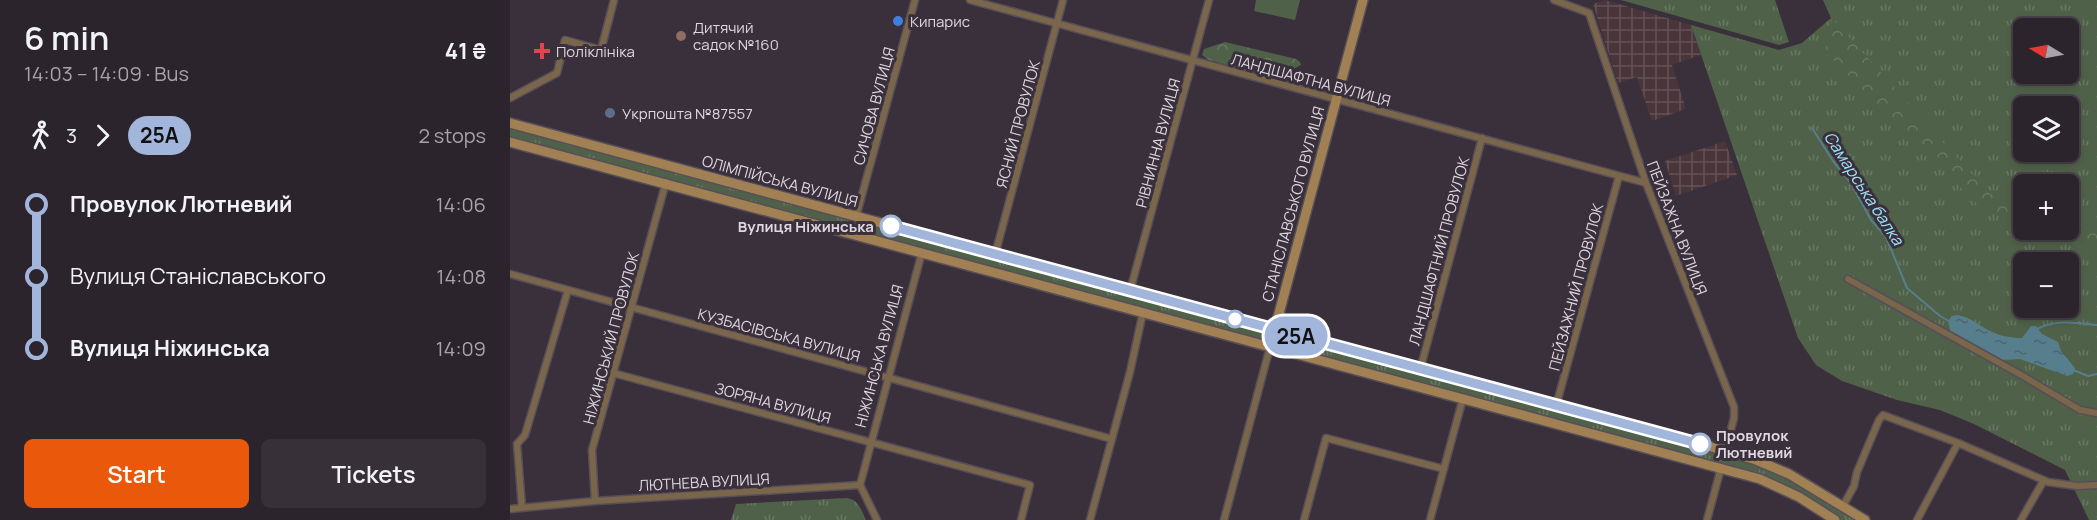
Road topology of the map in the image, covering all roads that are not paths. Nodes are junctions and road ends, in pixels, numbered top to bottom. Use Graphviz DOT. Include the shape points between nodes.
graph roads {
  1 [pos="614,0"];
  2 [pos="915,0"];
  3 [pos="970,0"];
  4 [pos="1064,0"];
  5 [pos="1209,0"];
  6 [pos="1364,0"];
  7 [pos="1554,0"];
  8 [pos="1058,25"];
  9 [pos="1192,62"];
  10 [pos="510,98"];
  11 [pos="1337,99"];
  12 [pos="510,123"];
  13 [pos="1482,138"];
  14 [pos="510,142"];
  15 [pos="1619,176"];
  16 [pos="666,183"];
  17 [pos="1646,183"];
  18 [pos="856,217"];
  19 [pos="927,235"];
  20 [pos="922,252"];
  21 [pos="995,255"];
  22 [pos="510,274"];
  23 [pos="1848,279"];
  24 [pos="568,290"];
  25 [pos="1130,291"];
  26 [pos="631,308"];
  27 [pos="1143,312"];
  28 [pos="1274,330"];
  29 [pos="1270,346"];
  30 [pos="1420,370"];
  31 [pos="614,372"];
  32 [pos="889,377"];
  33 [pos="1463,398"];
  34 [pos="1556,406"];
  35 [pos="2097,413"];
  36 [pos="1112,439"];
  37 [pos="510,441"];
  38 [pos="872,442"];
  39 [pos="1958,443"];
  40 [pos="517,444"];
  41 [pos="1725,452"];
  42 [pos="1721,468"];
  43 [pos="1444,469"];
  44 [pos="2044,480"];
  45 [pos="860,485"];
  46 [pos="2097,485"];
  47 [pos="595,501"];
  48 [pos="1843,506"];
  49 [pos="522,507"];
  50 [pos="510,509"];
  51 [pos="877,520"];
  52 [pos="1021,520"];
  53 [pos="1090,520"];
  54 [pos="1224,520"];
  55 [pos="1304,520"];
  56 [pos="1430,520"];
  57 [pos="1707,520"];
  58 [pos="1835,520"];
  59 [pos="1865,520"];
  60 [pos="1917,520"];
  61 [pos="2021,520"];
  1 -- 10 [label="street" via="601,50 565,40 556,73"];
  2 -- 18 [label="street, СИЧОВА ВУЛИЦЯ"];
  3 -- 8 [label="street, ЛАНДШАФТНА ВУЛИЦЯ"];
  4 -- 8 [label="street, ЯСНИЙ ПРОВУЛОК"];
  5 -- 9 [label="street, РІВНИННА ВУЛИЦЯ"];
  6 -- 11 [label="main road, СТАНІСЛАВСЬКОГО ВУЛИЦЯ"];
  7 -- 17 [label="street, ПЕЙЗАЖНА ВУЛИЦЯ" via="1588,13"];
  8 -- 9 [label="street, ЛАНДШАФТНА ВУЛИЦЯ"];
  8 -- 21 [label="street, ЯСНИЙ ПРОВУЛОК"];
  9 -- 11 [label="street, ЛАНДШАФТНА ВУЛИЦЯ"];
  9 -- 25 [label="street, РІВНИННА ВУЛИЦЯ"];
  11 -- 13 [label="street, ЛАНДШАФТНА ВУЛИЦЯ"];
  11 -- 28 [label="main road, СТАНІСЛАВСЬКОГО ВУЛИЦЯ"];
  12 -- 18 [label="main road, ОЛІМПІЙСЬКА ВУЛИЦЯ"];
  13 -- 15 [label="street, ЛАНДШАФТНА ВУЛИЦЯ"];
  13 -- 30 [label="street, ЛАНДШАФТНИЙ ПРОВУЛОК"];
  14 -- 16 [label="main road, ОЛІМПІЙСЬКА ВУЛИЦЯ"];
  15 -- 17 [label="street, ЛАНДШАФТНА ВУЛИЦЯ"];
  15 -- 34 [label="street, ПЕЙЗАЖНИЙ ПРОВУЛОК"];
  16 -- 20 [label="main road, ОЛІМПІЙСЬКА ВУЛИЦЯ"];
  16 -- 26 [label="street, НІЖИНСЬКИЙ ПРОВУЛОК"];
  17 -- 41 [label="street, ПЕЙЗАЖНА ВУЛИЦЯ" via="1734,407"];
  18 -- 19 [label="main road, ОЛІМПІЙСЬКА ВУЛИЦЯ"];
  19 -- 20 [label="main road, НІЖИНСЬКА ВУЛИЦЯ"];
  19 -- 21 [label="main road, ОЛІМПІЙСЬКА ВУЛИЦЯ"];
  20 -- 27 [label="main road, ОЛІМПІЙСЬКА ВУЛИЦЯ"];
  20 -- 32 [label="street, НІЖИНСЬКА ВУЛИЦЯ"];
  21 -- 25 [label="main road, ОЛІМПІЙСЬКА ВУЛИЦЯ"];
  22 -- 24 [label="street, КУЗБАСІВСЬКА ВУЛИЦЯ"];
  23 -- 35 [label="street" via="2079,410"];
  24 -- 26 [label="street, КУЗБАСІВСЬКА ВУЛИЦЯ"];
  24 -- 40 [label="street" via="525,435"];
  25 -- 28 [label="main road, ОЛІМПІЙСЬКА ВУЛИЦЯ"];
  26 -- 31 [label="street, НІЖИНСЬКИЙ ПРОВУЛОК"];
  26 -- 32 [label="street, КУЗБАСІВСЬКА ВУЛИЦЯ"];
  27 -- 29 [label="main road, ОЛІМПІЙСЬКА ВУЛИЦЯ"];
  27 -- 36 [label="street"];
  28 -- 29 [label="main road, СТАНІСЛАВСЬКОГО ВУЛИЦЯ"];
  28 -- 30 [label="main road, ОЛІМПІЙСЬКА ВУЛИЦЯ"];
  29 -- 33 [label="main road, ОЛІМПІЙСЬКА ВУЛИЦЯ"];
  29 -- 54 [label="street, СТАНІСЛАВСЬКОГО ВУЛИЦЯ"];
  30 -- 34 [label="main road, ОЛІМПІЙСЬКА ВУЛИЦЯ"];
  31 -- 38 [label="street, ЗОРЯНА ВУЛИЦЯ"];
  31 -- 47 [label="street, НІЖИНСЬКИЙ ПРОВУЛОК" via="592,450"];
  32 -- 36 [label="street, КУЗБАСІВСЬКА ВУЛИЦЯ"];
  32 -- 38 [label="street, НІЖИНСЬКА ВУЛИЦЯ"];
  33 -- 42 [label="main road, ОЛІМПІЙСЬКА ВУЛИЦЯ"];
  33 -- 43 [label="street"];
  34 -- 41 [label="main road, ОЛІМПІЙСЬКА ВУЛИЦЯ"];
  36 -- 53 [label="street"];
  37 -- 40 [label="street"];
  38 -- 45 [label="street, НІЖИНСЬКА ВУЛИЦЯ"];
  38 -- 52 [label="street, ЗОРЯНА ВУЛИЦЯ" via="1030,485"];
  39 -- 44 [label="street"];
  39 -- 48 [label="street" via="1883,415"];
  39 -- 60 [label="street"];
  40 -- 49 [label="street"];
  41 -- 42 [label="main road"];
  41 -- 48 [label="main road, ОЛІМПІЙСЬКА ВУЛИЦЯ" via="1789,474"];
  42 -- 57 [label="street"];
  42 -- 58 [label="main road, ОЛІМПІЙСЬКА ВУЛИЦЯ" via="1771,483"];
  43 -- 55 [label="street" via="1326,438"];
  43 -- 56 [label="street"];
  44 -- 46 [label="street"];
  44 -- 61 [label="street"];
  45 -- 47 [label="street, ЛЮТНЕВА ВУЛИЦЯ"];
  45 -- 51 [label="street"];
  47 -- 49 [label="street, ЛЮТНЕВА ВУЛИЦЯ"];
  48 -- 58 [label="main road"];
  48 -- 59 [label="main road, ОЛІМПІЙСЬКА ВУЛИЦЯ"];
  49 -- 50 [label="street, ЛЮТНЕВА ВУЛИЦЯ"];
}
